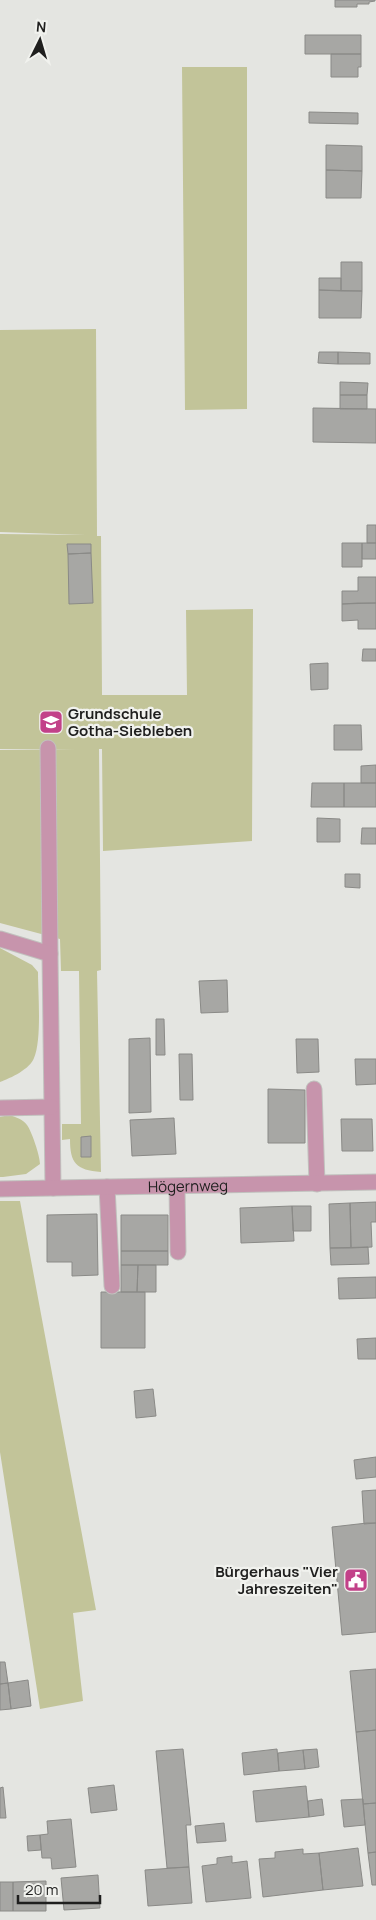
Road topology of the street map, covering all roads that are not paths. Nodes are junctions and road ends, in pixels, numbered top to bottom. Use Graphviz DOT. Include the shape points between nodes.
graph roads {
  1 [pos="48,748"];
  2 [pos="0,939"];
  3 [pos="50,954"];
  4 [pos="314,1089"];
  5 [pos="51,1107"];
  6 [pos="0,1108"];
  7 [pos="376,1182"];
  8 [pos="317,1184"];
  9 [pos="108,1187"];
  10 [pos="177,1187"];
  11 [pos="0,1188"];
  12 [pos="53,1188"];
  13 [pos="178,1252"];
  14 [pos="112,1286"];
  1 -- 3 [label="street"];
  2 -- 3 [label="street"];
  3 -- 5 [label="street"];
  4 -- 8 [label="street"];
  5 -- 6 [label="street"];
  5 -- 12 [label="street"];
  7 -- 8 [label="street, Högernweg"];
  8 -- 10 [label="street, Högernweg"];
  9 -- 10 [label="street, Högernweg"];
  9 -- 12 [label="street, Högernweg"];
  9 -- 14 [label="street"];
  10 -- 13 [label="street"];
  11 -- 12 [label="street, Högernweg"];
}
